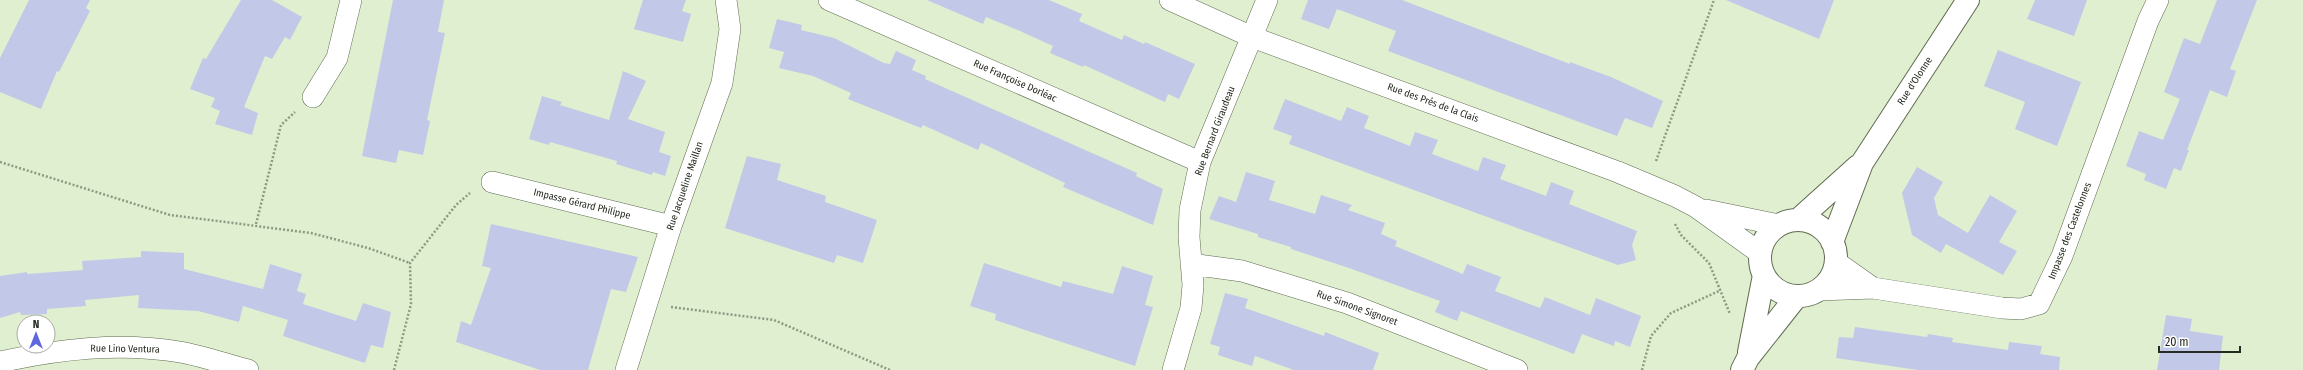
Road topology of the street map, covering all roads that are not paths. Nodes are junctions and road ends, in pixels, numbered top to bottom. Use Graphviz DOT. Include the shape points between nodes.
graph roads {
  1 [pos="351,0"];
  2 [pos="726,0"];
  3 [pos="829,0"];
  4 [pos="1170,0"];
  5 [pos="1267,0"];
  6 [pos="1968,0"];
  7 [pos="2158,0"];
  8 [pos="1252,37"];
  9 [pos="313,97"];
  10 [pos="1200,162"];
  11 [pos="1862,162"];
  12 [pos="492,182"];
  13 [pos="1696,207"];
  14 [pos="1788,223"];
  15 [pos="671,226"];
  16 [pos="1834,252"];
  17 [pos="1760,253"];
  18 [pos="1191,264"];
  19 [pos="1764,275"];
  20 [pos="1873,288"];
  21 [pos="1819,290"];
  22 [pos="1797,296"];
  23 [pos="0,362"];
  24 [pos="1745,364"];
  25 [pos="248,370"];
  26 [pos="626,370"];
  27 [pos="1173,370"];
  28 [pos="1517,370"];
  1 -- 9 [label="street" via="337,58"];
  2 -- 15 [label="street, Rue Jacqueline Maillan" via="730,29 722,83"];
  3 -- 10 [label="street, Rue Françoise Dorléac"];
  4 -- 8 [label="street, Rue des Prés de la Clais"];
  5 -- 8 [label="street, Rue Bernard Giraudeau"];
  6 -- 11 [label="street, Rue d'Olonne"];
  7 -- 20 [label="street, Impasse des Castelonnes" via="2062,256 2039,304 2021,309 2002,308"];
  8 -- 10 [label="street, Rue Bernard Giraudeau"];
  8 -- 13 [label="street, Rue des Prés de la Clais" via="1618,172"];
  10 -- 18 [label="street, Rue Bernard Giraudeau" via="1190,210"];
  11 -- 14 [label="street, Rue d'Olonne"];
  11 -- 16 [label="street, Rue d'Olonne"];
  12 -- 15 [label="street, Impasse Gérard Philippe"];
  13 -- 14 [label="street, Rue des Prés de la Clais"];
  13 -- 17 [label="street, Rue des Prés de la Clais"];
  14 -- 16 [label="street" via="1810,222 1821,227"];
  14 -- 17 [label="street, Rue d'Olonne" via="1766,236"];
  15 -- 26 [label="street, Rue Jacqueline Maillan"];
  16 -- 20 [label="street, Impasse des Castelonnes"];
  16 -- 21 [label="street, Rue d'Olonne" via="1833,274"];
  17 -- 19 [label="street"];
  18 -- 27 [label="street, Rue Bernard Giraudeau" via="1191,308"];
  18 -- 28 [label="street, Rue Simone Signoret" via="1242,271 1346,302"];
  19 -- 22 [label="street" via="1776,290"];
  19 -- 24 [label="street"];
  20 -- 21 [label="street, Impasse des Castelonnes"];
  21 -- 22 [label="street"];
  22 -- 24 [label="street"];
  23 -- 25 [label="street, Rue Lino Ventura" via="81,348 114,347 180,352"];
}
